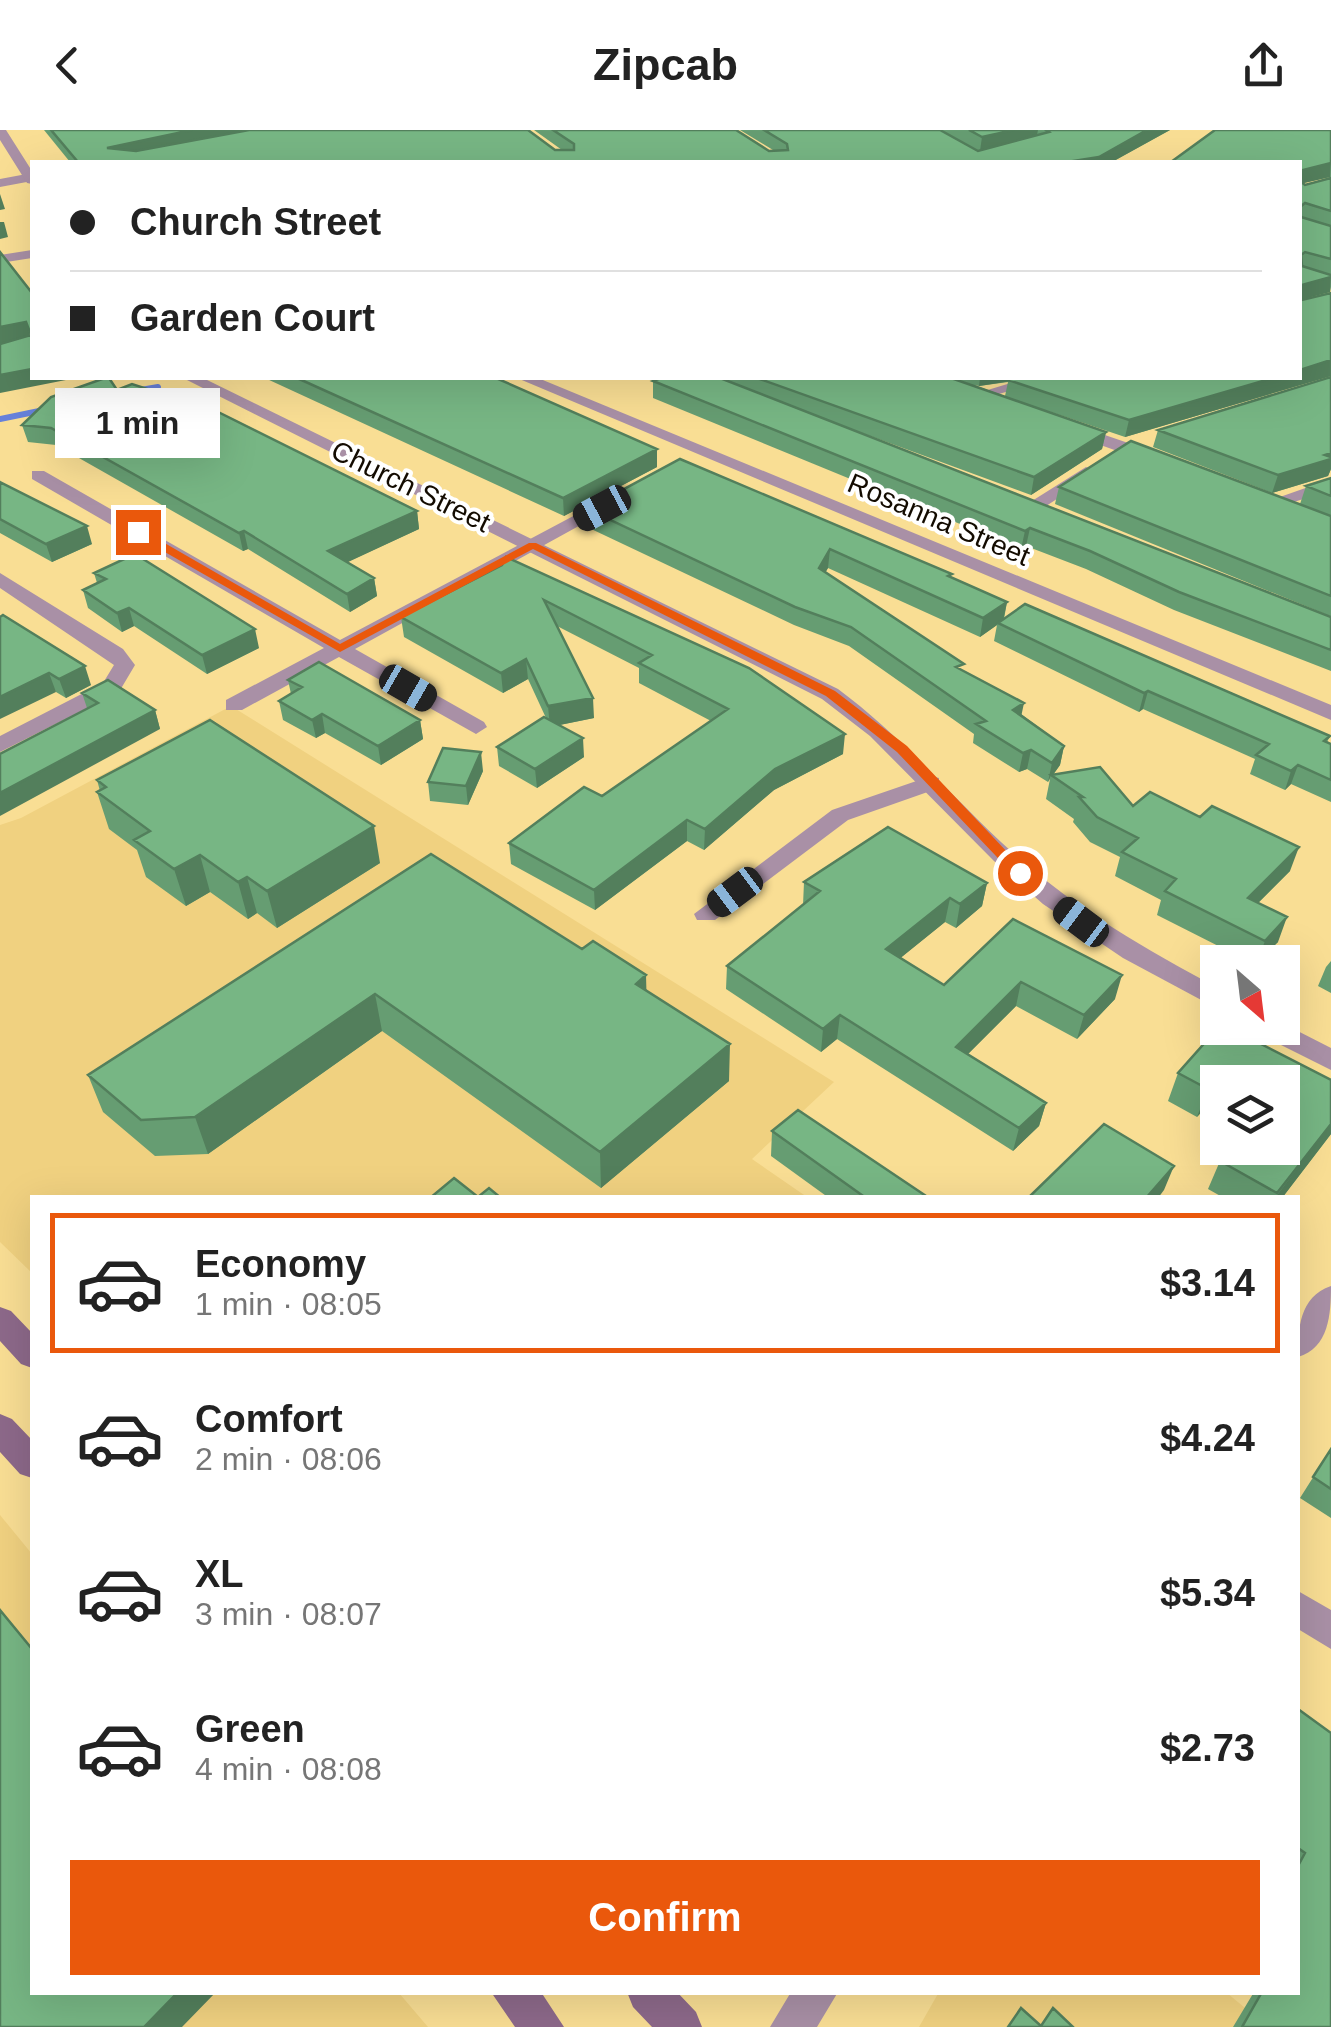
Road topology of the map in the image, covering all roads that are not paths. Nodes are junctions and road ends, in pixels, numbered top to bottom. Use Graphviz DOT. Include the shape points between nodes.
graph roads {
  1 [pos="0,130"];
  2 [pos="30,175"];
  3 [pos="30,178"];
  4 [pos="0,183"];
  5 [pos="30,254"];
  6 [pos="0,260"];
  7 [pos="195,380"];
  8 [pos="530,380"];
  9 [pos="1034,380"];
  10 [pos="1013,408"];
  11 [pos="1050,421"];
  12 [pos="1162,435"];
  13 [pos="1125,447"];
  14 [pos="1179,468"];
  15 [pos="38,475"];
  16 [pos="1331,484"];
  17 [pos="637,489"];
  18 [pos="1033,506"];
  19 [pos="1300,515"];
  20 [pos="532,545"];
  21 [pos="0,579"];
  22 [pos="26,596"];
  23 [pos="0,608"];
  24 [pos="340,648"];
  25 [pos="234,705"];
  26 [pos="1331,713"];
  27 [pos="476,727"];
  28 [pos="0,745"];
  29 [pos="931,783"];
  30 [pos="706,914"];
  31 [pos="1200,990"];
  32 [pos="1300,1044"];
  33 [pos="1331,1060"];
  34 [pos="1331,1299"];
  35 [pos="0,1320"];
  36 [pos="1300,1341"];
  37 [pos="30,1352"];
  38 [pos="0,1428"];
  39 [pos="30,1461"];
  40 [pos="1300,1609"];
  41 [pos="1331,1631"];
  42 [pos="515,1995"];
  43 [pos="651,1995"];
  44 [pos="815,1995"];
  45 [pos="543,2027"];
  46 [pos="681,2027"];
  47 [pos="792,2027"];
  1 -- 2 [label="street"];
  3 -- 4 [label="street"];
  5 -- 6 [label="street"];
  7 -- 20 [label="street, Church Street"];
  8 -- 26 [label="street, Rosanna Street" via="698,457"];
  9 -- 10 [label="street" via="967,393"];
  11 -- 13 [label="street"];
  12 -- 13 [label="street"];
  13 -- 14 [label="street"];
  13 -- 18 [label="street"];
  15 -- 24 [label="street"];
  16 -- 19 [label="street" via="1260,500"];
  17 -- 20 [label="street"];
  20 -- 24 [label="street"];
  20 -- 29 [label="street, Church Street" via="830,694 902,749"];
  21 -- 22 [label="street"];
  22 -- 23 [label="street"];
  22 -- 28 [label="street" via="116,653 125,672 100,694"];
  24 -- 25 [label="street"];
  24 -- 27 [label="street"];
  29 -- 30 [label="street" via="840,815"];
  29 -- 31 [label="street, Church Street" via="1000,854 1081,922"];
  32 -- 33 [label="street"];
  34 -- 36 [label="street"];
  35 -- 37 [label="main road"];
  38 -- 39 [label="main road"];
  40 -- 41 [label="street"];
  42 -- 45 [label="main road"];
  43 -- 46 [label="main road"];
  44 -- 47 [label="street"];
}
